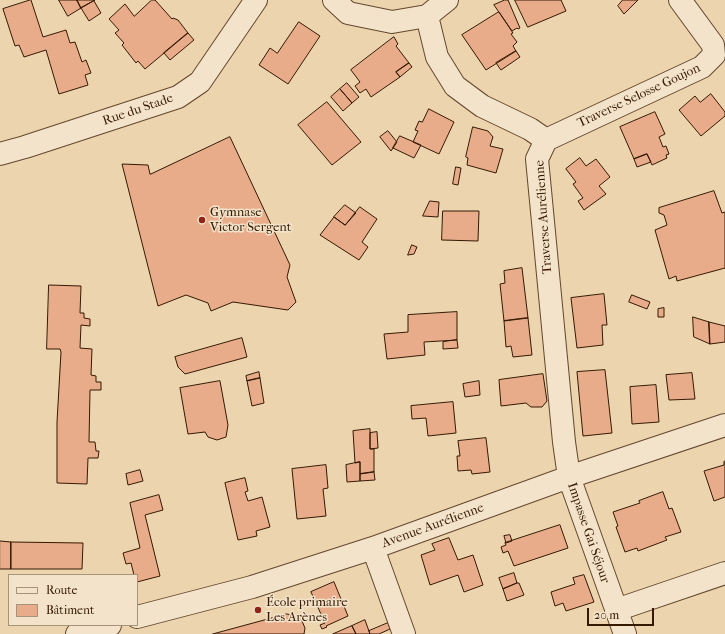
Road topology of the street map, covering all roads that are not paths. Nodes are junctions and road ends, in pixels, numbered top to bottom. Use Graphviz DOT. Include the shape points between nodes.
graph roads {
  1 [pos="256,0"];
  2 [pos="334,0"];
  3 [pos="447,0"];
  4 [pos="680,0"];
  5 [pos="427,16"];
  6 [pos="546,140"];
  7 [pos="0,154"];
  8 [pos="725,425"];
  9 [pos="569,477"];
  10 [pos="373,548"];
  11 [pos="725,573"];
  12 [pos="616,610"];
  13 [pos="138,617"];
  14 [pos="106,626"];
  15 [pos="77,634"];
  16 [pos="404,634"];
  17 [pos="625,634"];
  1 -- 7 [label="street, Rue du Stade" via="200,82 178,97"];
  2 -- 5 [label="street" via="348,13 392,22"];
  3 -- 5 [label="street"];
  4 -- 6 [label="street, Traverse Selosse Goujon" via="713,45 714,55 702,67"];
  5 -- 6 [label="street" via="437,57 455,86 482,106 530,129"];
  6 -- 9 [label="street, Traverse Aurélienne" via="537,159"];
  8 -- 9 [label="street, Avenue Aurélienne"];
  9 -- 10 [label="street, Avenue Aurélienne"];
  9 -- 12 [label="street, Impasse Gai Séjour"];
  10 -- 13 [label="street, Avenue Aurélienne" via="252,587"];
  10 -- 16 [label="street"];
  11 -- 12 [label="street"];
  12 -- 17 [label="street, Impasse Gai Séjour"];
  14 -- 15 [label="street"];
}
